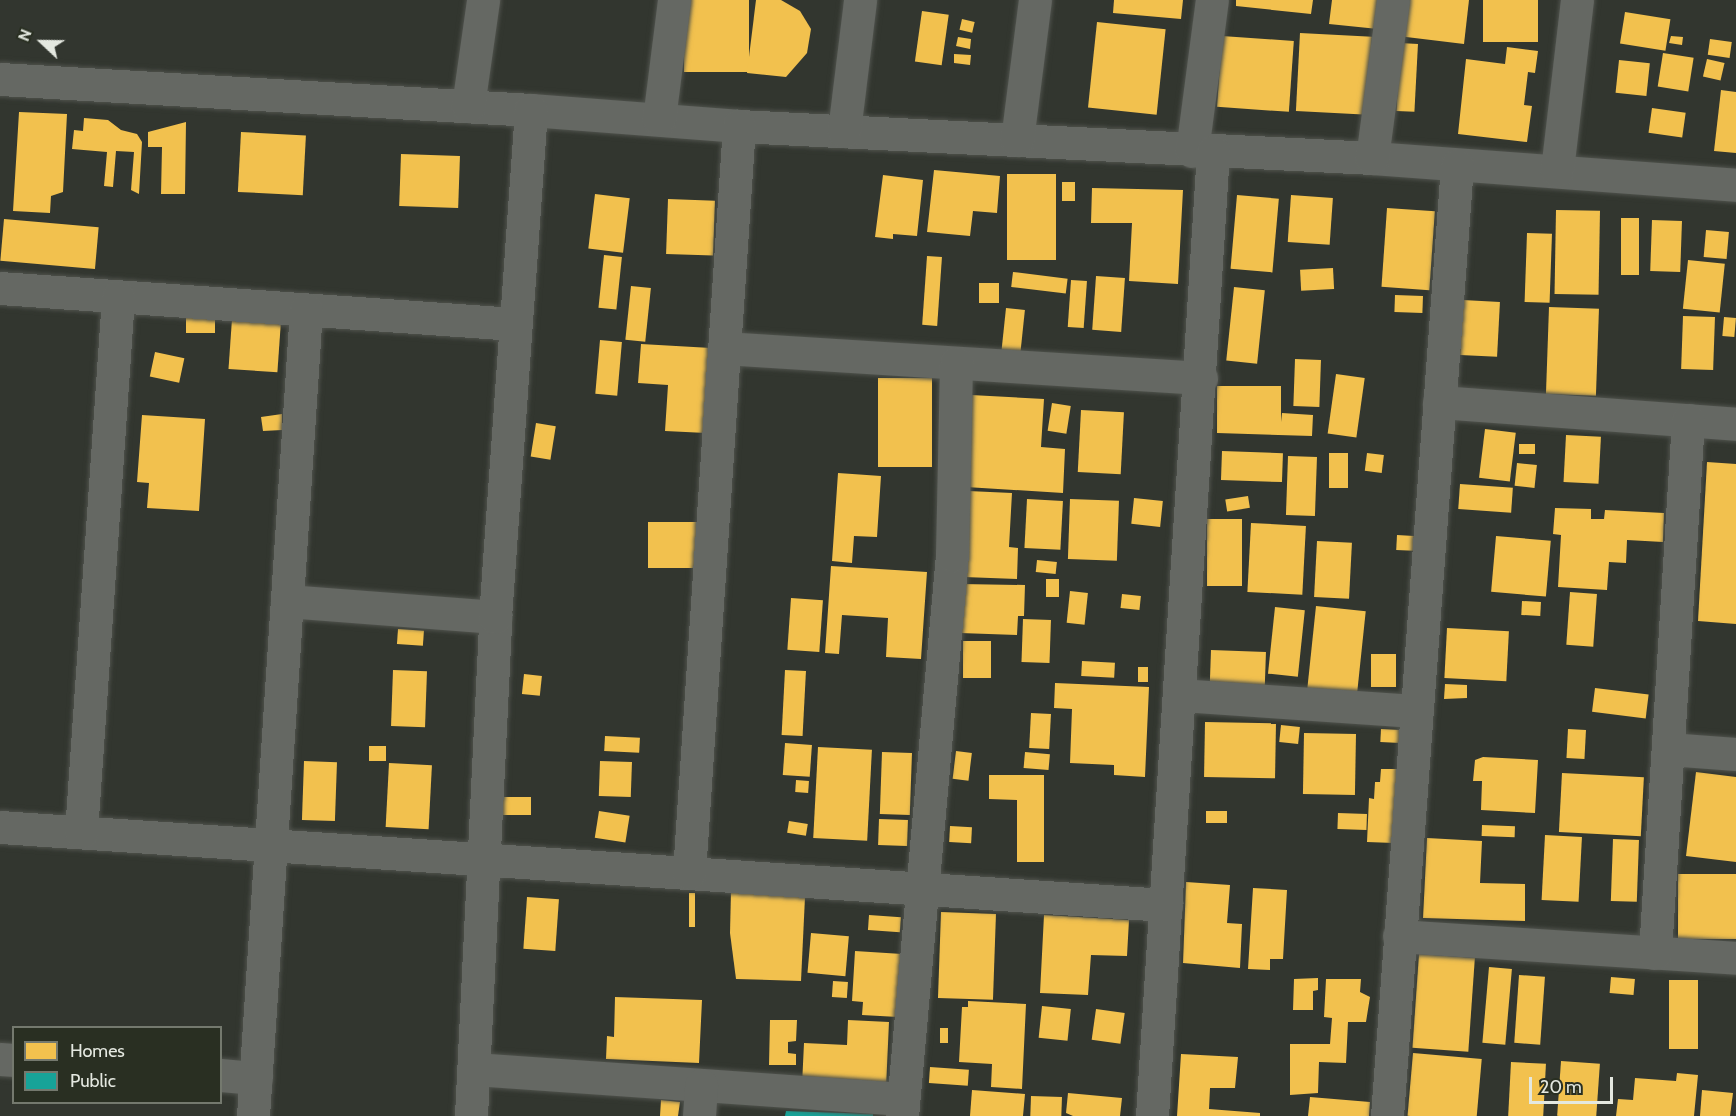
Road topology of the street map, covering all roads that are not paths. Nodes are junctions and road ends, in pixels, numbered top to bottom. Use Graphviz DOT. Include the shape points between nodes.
graph roads {
  1 [pos="483,0"];
  2 [pos="674,0"];
  3 [pos="860,0"];
  4 [pos="1035,0"];
  5 [pos="1212,0"];
  6 [pos="1394,0"];
  7 [pos="1577,0"];
  8 [pos="0,82"];
  9 [pos="468,106"];
  10 [pos="531,110"];
  11 [pos="659,119"];
  12 [pos="739,126"];
  13 [pos="844,131"];
  14 [pos="1017,140"];
  15 [pos="1202,152"];
  16 [pos="1372,158"];
  17 [pos="1457,166"];
  18 [pos="1557,170"];
  19 [pos="1736,185"];
  20 [pos="0,288"];
  21 [pos="118,297"];
  22 [pos="306,310"];
  23 [pos="515,324"];
  24 [pos="724,348"];
  25 [pos="956,363"];
  26 [pos="1201,378"];
  27 [pos="1439,402"];
  28 [pos="1688,420"];
  29 [pos="1736,424"];
  30 [pos="287,601"];
  31 [pos="495,617"];
  32 [pos="1180,695"];
  33 [pos="1416,711"];
  34 [pos="1668,749"];
  35 [pos="1736,754"];
  36 [pos="0,826"];
  37 [pos="81,832"];
  38 [pos="272,845"];
  39 [pos="484,856"];
  40 [pos="689,873"];
  41 [pos="920,888"];
  42 [pos="1166,905"];
  43 [pos="1399,936"];
  44 [pos="1655,953"];
  45 [pos="1736,958"];
  46 [pos="474,1069"];
  47 [pos="222,1076"];
  48 [pos="256,1078"];
  49 [pos="700,1101"];
  50 [pos="902,1107"];
  51 [pos="253,1116"];
  52 [pos="471,1116"];
  53 [pos="1152,1116"];
  54 [pos="1387,1116"];
  1 -- 9 [label="street"];
  2 -- 11 [label="street"];
  3 -- 13 [label="street"];
  4 -- 14 [label="street"];
  5 -- 15 [label="street"];
  6 -- 16 [label="street"];
  7 -- 18 [label="street"];
  8 -- 9 [label="street"];
  9 -- 10 [label="street"];
  10 -- 11 [label="street"];
  10 -- 23 [label="street"];
  11 -- 12 [label="street"];
  12 -- 13 [label="street"];
  12 -- 24 [label="street"];
  13 -- 14 [label="street"];
  14 -- 15 [label="street"];
  15 -- 16 [label="street"];
  15 -- 26 [label="street"];
  16 -- 17 [label="street"];
  17 -- 18 [label="street"];
  17 -- 27 [label="street"];
  18 -- 19 [label="street"];
  20 -- 21 [label="street"];
  21 -- 22 [label="street"];
  21 -- 37 [label="street"];
  22 -- 23 [label="street"];
  22 -- 30 [label="street"];
  23 -- 31 [label="street"];
  24 -- 25 [label="street"];
  24 -- 40 [label="street"];
  25 -- 26 [label="street"];
  25 -- 41 [label="street" via="952,555"];
  26 -- 32 [label="street"];
  27 -- 28 [label="street"];
  27 -- 33 [label="street"];
  28 -- 29 [label="street"];
  28 -- 34 [label="street"];
  30 -- 31 [label="street"];
  30 -- 38 [label="street"];
  31 -- 39 [label="street"];
  32 -- 33 [label="street"];
  32 -- 42 [label="street"];
  33 -- 43 [label="street"];
  34 -- 35 [label="street"];
  34 -- 44 [label="street"];
  36 -- 37 [label="street"];
  37 -- 38 [label="street"];
  38 -- 39 [label="street"];
  38 -- 48 [label="street"];
  39 -- 40 [label="street"];
  39 -- 46 [label="street"];
  40 -- 41 [label="street"];
  41 -- 42 [label="street"];
  41 -- 50 [label="street"];
  42 -- 53 [label="street"];
  43 -- 44 [label="street"];
  43 -- 54 [label="street"];
  44 -- 45 [label="street"];
  46 -- 49 [label="street"];
  46 -- 52 [label="street"];
  47 -- 48 [label="street"];
  48 -- 51 [label="street"];
  49 -- 50 [label="street"];
}
